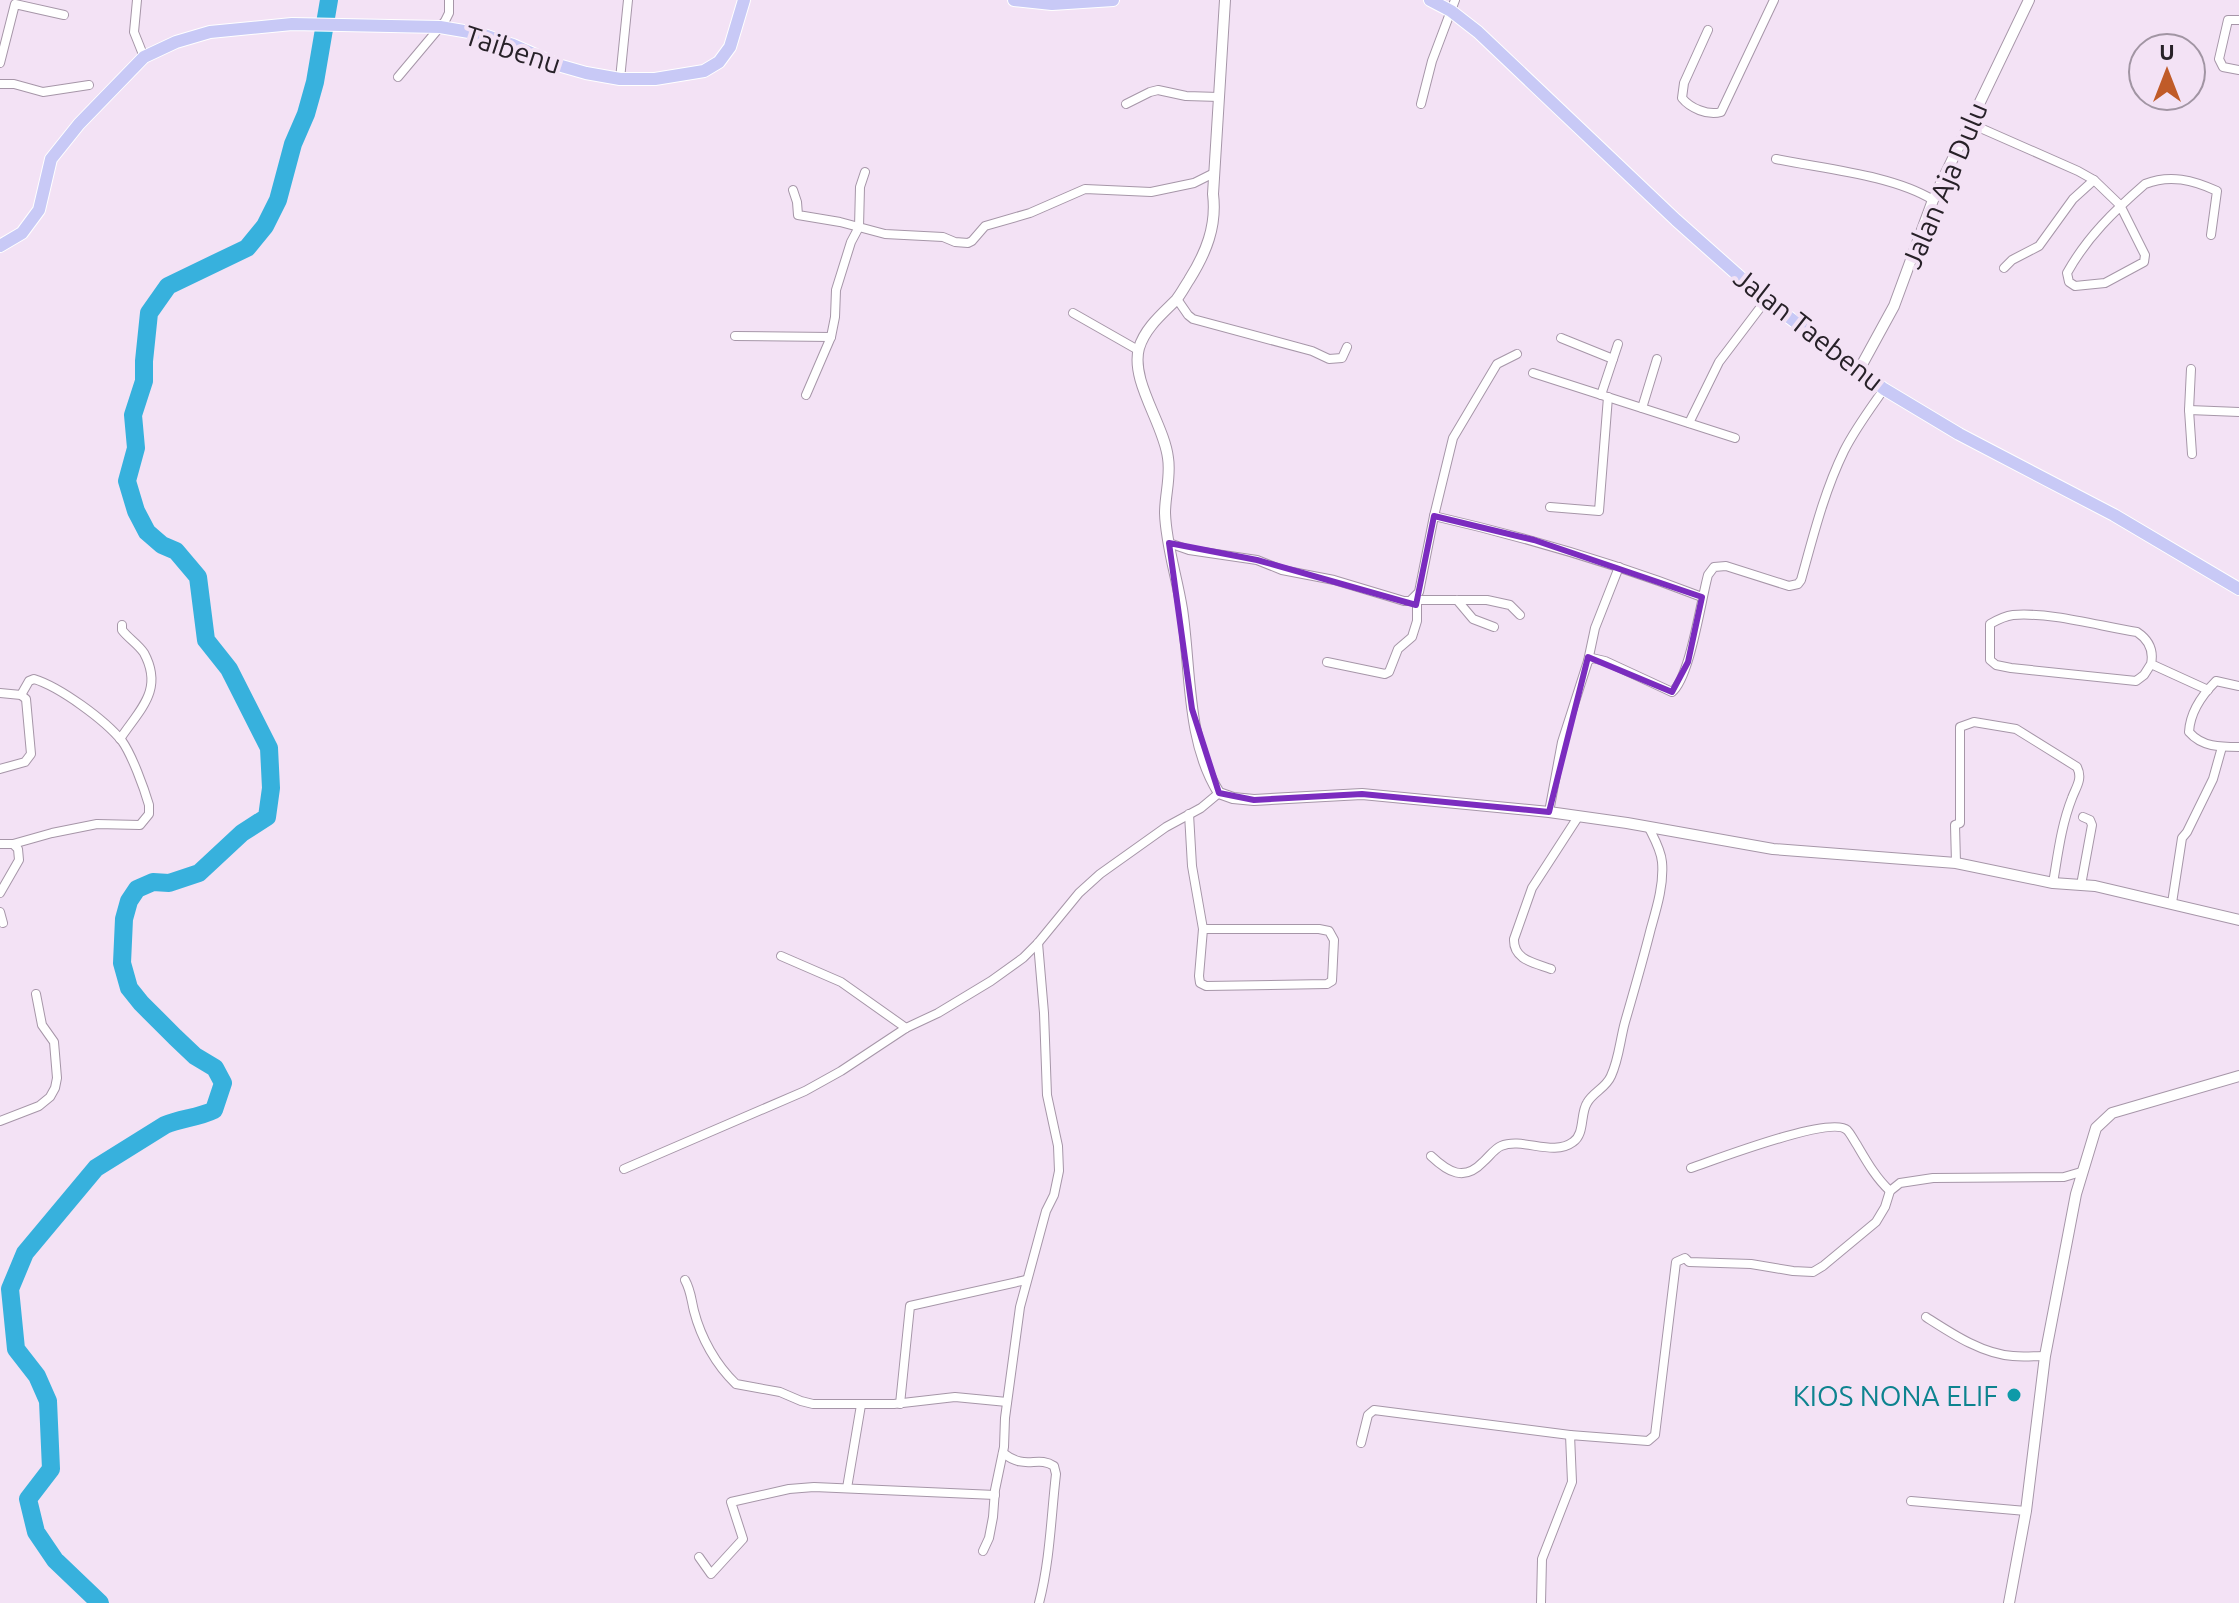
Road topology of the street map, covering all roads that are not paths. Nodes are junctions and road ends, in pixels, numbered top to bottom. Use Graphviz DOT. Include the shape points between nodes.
graph roads {
  1 [pos="137,0"];
  2 [pos="449,0"];
  3 [pos="628,0"];
  4 [pos="744,0"];
  5 [pos="1014,0"];
  6 [pos="1111,0"];
  7 [pos="1225,0"];
  8 [pos="1430,0"];
  9 [pos="1774,0"];
  10 [pos="2029,0"];
  11 [pos="16,2"];
  12 [pos="1453,5"];
  13 [pos="64,15"];
  14 [pos="2239,20"];
  15 [pos="440,27"];
  16 [pos="1708,30"];
  17 [pos="144,57"];
  18 [pos="0,63"];
  19 [pos="2239,70"];
  20 [pos="398,77"];
  21 [pos="620,79"];
  22 [pos="0,84"];
  23 [pos="89,85"];
  24 [pos="1219,97"];
  25 [pos="1126,104"];
  26 [pos="1421,104"];
  27 [pos="1969,123"];
  28 [pos="1776,159"];
  29 [pos="865,172"];
  30 [pos="1214,173"];
  31 [pos="2094,180"];
  32 [pos="793,190"];
  33 [pos="1933,200"];
  34 [pos="2120,205"];
  35 [pos="859,227"];
  36 [pos="2211,235"];
  37 [pos="0,246"];
  38 [pos="2004,268"];
  39 [pos="1177,299"];
  40 [pos="1766,300"];
  41 [pos="1073,313"];
  42 [pos="735,336"];
  43 [pos="831,337"];
  44 [pos="1561,338"];
  45 [pos="1618,344"];
  46 [pos="1347,347"];
  47 [pos="1138,350"];
  48 [pos="1517,354"];
  49 [pos="1613,359"];
  50 [pos="1657,359"];
  51 [pos="2191,369"];
  52 [pos="1859,370"];
  53 [pos="1533,373"];
  54 [pos="1884,389"];
  55 [pos="806,395"];
  56 [pos="1604,396"];
  57 [pos="1642,408"];
  58 [pos="2189,410"];
  59 [pos="2239,412"];
  60 [pos="1689,423"];
  61 [pos="1735,438"];
  62 [pos="2192,454"];
  63 [pos="1550,507"];
  64 [pos="1434,516"];
  65 [pos="1169,543"];
  66 [pos="1619,567"];
  67 [pos="2239,589"];
  68 [pos="1417,597"];
  69 [pos="1702,597"];
  70 [pos="1457,600"];
  71 [pos="1520,615"];
  72 [pos="122,625"];
  73 [pos="1494,627"];
  74 [pos="1588,661"];
  75 [pos="1327,662"];
  76 [pos="2151,664"];
  77 [pos="2239,686"];
  78 [pos="2208,690"];
  79 [pos="0,693"];
  80 [pos="21,695"];
  81 [pos="120,739"];
  82 [pos="2222,747"];
  83 [pos="2239,747"];
  84 [pos="0,769"];
  85 [pos="1219,793"];
  86 [pos="1549,812"];
  87 [pos="1189,814"];
  88 [pos="1578,817"];
  89 [pos="2083,817"];
  90 [pos="1649,828"];
  91 [pos="0,844"];
  92 [pos="13,844"];
  93 [pos="1956,863"];
  94 [pos="2053,883"];
  95 [pos="2081,885"];
  96 [pos="0,893"];
  97 [pos="2172,903"];
  98 [pos="0,912"];
  99 [pos="2239,920"];
  100 [pos="3,923"];
  101 [pos="1203,929"];
  102 [pos="1038,943"];
  103 [pos="781,956"];
  104 [pos="1551,969"];
  105 [pos="36,994"];
  106 [pos="906,1028"];
  107 [pos="2239,1076"];
  108 [pos="0,1121"];
  109 [pos="1431,1156"];
  110 [pos="1691,1168"];
  111 [pos="624,1169"];
  112 [pos="2081,1172"];
  113 [pos="1890,1191"];
  114 [pos="685,1280"];
  115 [pos="1026,1280"];
  116 [pos="1926,1317"];
  117 [pos="2045,1356"];
  118 [pos="1007,1402"];
  119 [pos="900,1404"];
  120 [pos="861,1405"];
  121 [pos="1570,1435"];
  122 [pos="1361,1443"];
  123 [pos="1003,1453"];
  124 [pos="847,1488"];
  125 [pos="995,1495"];
  126 [pos="1911,1501"];
  127 [pos="2026,1511"];
  128 [pos="983,1551"];
  129 [pos="699,1557"];
  130 [pos="1039,1603"];
  131 [pos="1541,1603"];
  132 [pos="2009,1603"];
  1 -- 17 [label="street" via="134,32"];
  2 -- 15 [label="street" via="449,13"];
  3 -- 21 [label="street"];
  4 -- 21 [label="main road, Taibenu" via="730,47 713,67 674,77"];
  5 -- 6 [label="main road"];
  7 -- 24 [label="street"];
  8 -- 12 [label="main road, Jalan Taebenu"];
  9 -- 16 [label="street" via="1721,112 1714,114 1682,98"];
  10 -- 27 [label="street, Jalan Aja Dulu"];
  11 -- 13 [label="street"];
  11 -- 18 [label="street"];
  12 -- 26 [label="street"];
  12 -- 40 [label="main road, Jalan Taebenu"];
  14 -- 19 [label="street" via="2228,20 2219,59 2223,67"];
  15 -- 17 [label="main road, Taibenu" via="292,24 210,32"];
  15 -- 20 [label="street"];
  15 -- 21 [label="main road, Taibenu" via="481,34 558,65"];
  17 -- 37 [label="main road" via="60,147 51,159 39,210 22,233"];
  22 -- 23 [label="street" via="43,92"];
  24 -- 25 [label="street" via="1158,90"];
  24 -- 30 [label="street"];
  27 -- 31 [label="street"];
  27 -- 33 [label="street, Jalan Aja Dulu"];
  28 -- 33 [label="street" via="1881,180"];
  29 -- 35 [label="street"];
  30 -- 35 [label="street" via="1151,192 1085,189 985,226 968,243"];
  30 -- 39 [label="street" via="1211,232 1198,267"];
  31 -- 34 [label="street"];
  31 -- 38 [label="street" via="2039,246"];
  32 -- 35 [label="street" via="798,215"];
  33 -- 52 [label="street, Jalan Aja Dulu" via="1894,306"];
  34 -- 34 [label="street" via="2144,262 2105,283 2072,284 2067,278 2071,267"];
  34 -- 36 [label="street" via="2159,179 2202,184 2217,191"];
  35 -- 43 [label="street" via="837,285"];
  39 -- 46 [label="street" via="1193,319 1329,359 1342,358"];
  39 -- 47 [label="street"];
  40 -- 52 [label="main road, Jalan Taebenu"];
  40 -- 60 [label="street" via="1719,362"];
  41 -- 47 [label="street"];
  42 -- 43 [label="street"];
  43 -- 55 [label="street"];
  44 -- 49 [label="street"];
  45 -- 49 [label="street"];
  47 -- 65 [label="street" via="1143,392 1168,456"];
  48 -- 64 [label="street" via="1497,364 1459,426"];
  49 -- 56 [label="street"];
  50 -- 57 [label="street"];
  51 -- 58 [label="street"];
  52 -- 54 [label="main road, Jalan Taebenu"];
  53 -- 56 [label="street"];
  54 -- 67 [label="main road, Jalan Taebenu"];
  54 -- 69 [label="street" via="1843,454 1798,584 1789,586 1718,565 1710,570"];
  56 -- 57 [label="street"];
  56 -- 63 [label="street" via="1599,511"];
  57 -- 60 [label="street"];
  58 -- 59 [label="street"];
  58 -- 62 [label="street"];
  60 -- 61 [label="street"];
  64 -- 66 [label="street"];
  64 -- 68 [label="street"];
  65 -- 68 [label="street" via="1257,560 1404,601"];
  65 -- 85 [label="street" via="1192,709"];
  66 -- 69 [label="street"];
  66 -- 74 [label="street"];
  68 -- 70 [label="street"];
  68 -- 75 [label="street" via="1412,637 1398,649 1389,672"];
  69 -- 74 [label="street" via="1688,662 1672,692 1605,661"];
  70 -- 71 [label="street" via="1500,602"];
  70 -- 73 [label="street" via="1473,619"];
  72 -- 81 [label="street" via="143,651 153,685"];
  74 -- 86 [label="street" via="1562,742"];
  76 -- 76 [label="street" via="2152,649 2137,632 2021,615 1990,624 1990,660 1996,665 2136,681"];
  76 -- 78 [label="street"];
  77 -- 78 [label="street" via="2216,681"];
  78 -- 82 [label="street" via="2193,712 2189,732 2203,743"];
  79 -- 80 [label="street"];
  80 -- 81 [label="street" via="29,681 41,681 89,711"];
  80 -- 84 [label="street" via="26,699 31,754 25,762"];
  81 -- 92 [label="street" via="149,805 140,825 97,824"];
  82 -- 83 [label="street"];
  82 -- 97 [label="street" via="2213,779 2182,838"];
  85 -- 86 [label="street" via="1254,800 1362,794"];
  85 -- 87 [label="street"];
  86 -- 88 [label="street"];
  87 -- 101 [label="street"];
  87 -- 102 [label="street" via="1100,874"];
  88 -- 90 [label="street"];
  88 -- 104 [label="street" via="1532,888 1514,939 1519,956"];
  89 -- 95 [label="street" via="2092,825"];
  90 -- 93 [label="street" via="1773,849"];
  90 -- 109 [label="street" via="1663,865 1659,899 1616,1063 1610,1079 1588,1101 1577,1140 1551,1147 1500,1146 1469,1173 1444,1169"];
  91 -- 92 [label="street"];
  92 -- 96 [label="street" via="19,860"];
  93 -- 94 [label="street"];
  93 -- 94 [label="street" via="1960,727 1974,722 2016,729 2080,771"];
  94 -- 95 [label="street"];
  95 -- 97 [label="street"];
  97 -- 99 [label="street"];
  98 -- 100 [label="street"];
  101 -- 101 [label="street" via="1203,985 1332,981 1334,940 1329,931"];
  102 -- 106 [label="street" via="991,981"];
  102 -- 115 [label="street" via="1047,1095 1059,1171"];
  103 -- 106 [label="street" via="841,982"];
  105 -- 108 [label="street" via="42,1025 54,1042 55,1088 39,1106"];
  106 -- 111 [label="street" via="805,1091"];
  107 -- 112 [label="street" via="2112,1113 2096,1128"];
  110 -- 113 [label="street" via="1833,1125 1848,1131"];
  112 -- 113 [label="street" via="2064,1177 1918,1179"];
  112 -- 117 [label="street"];
  113 -- 121 [label="street" via="1876,1222 1813,1272 1685,1258 1676,1262 1655,1435 1648,1441"];
  114 -- 120 [label="street" via="710,1350 736,1384 813,1404"];
  115 -- 118 [label="street"];
  115 -- 119 [label="street" via="910,1306"];
  116 -- 117 [label="street" via="1986,1349 2011,1357"];
  117 -- 127 [label="street"];
  118 -- 119 [label="street" via="955,1397"];
  118 -- 123 [label="street"];
  119 -- 120 [label="street"];
  120 -- 124 [label="street"];
  121 -- 122 [label="street" via="1374,1410"];
  121 -- 131 [label="street" via="1572,1482 1542,1559"];
  123 -- 125 [label="street"];
  123 -- 130 [label="street" via="1024,1463 1046,1461 1056,1474"];
  124 -- 125 [label="street"];
  124 -- 129 [label="street" via="789,1489 731,1502 743,1539 711,1574"];
  125 -- 128 [label="street"];
  126 -- 127 [label="street"];
  127 -- 132 [label="street"];
}
